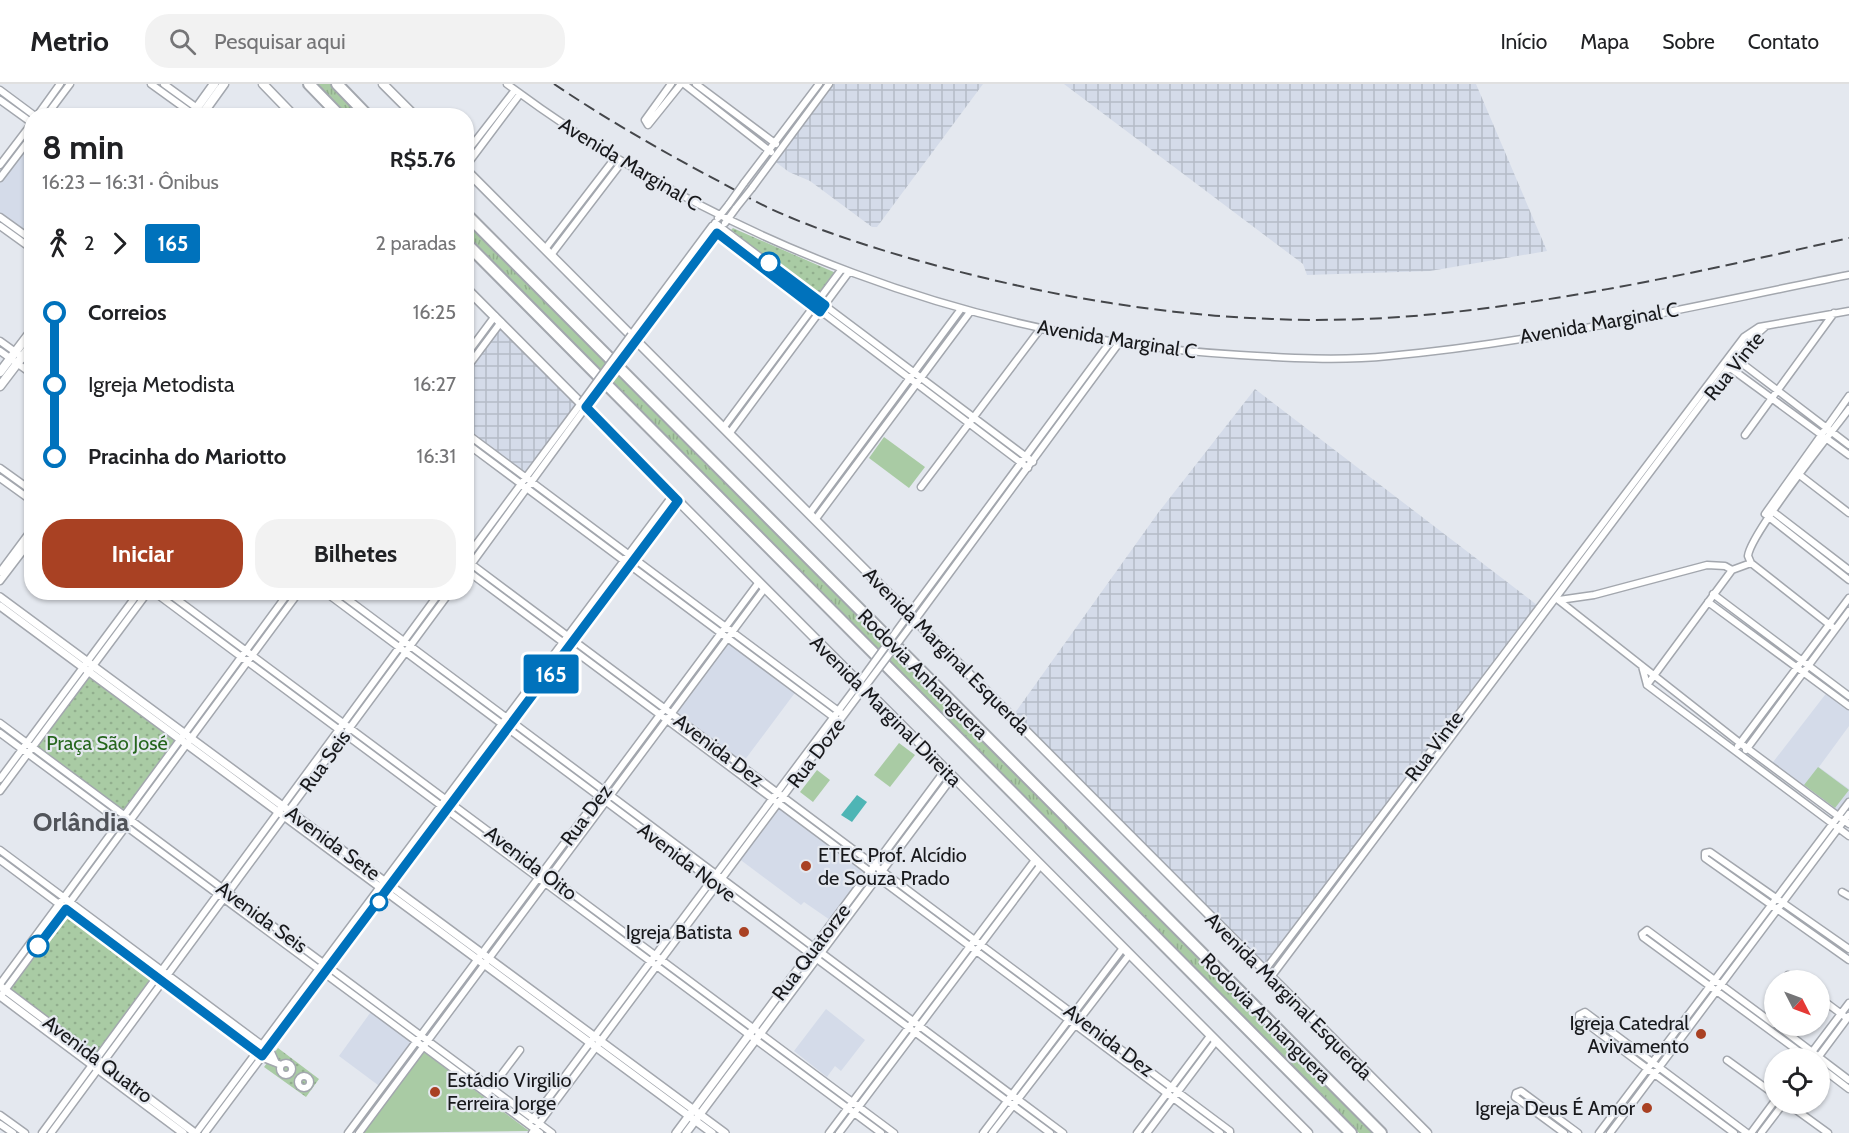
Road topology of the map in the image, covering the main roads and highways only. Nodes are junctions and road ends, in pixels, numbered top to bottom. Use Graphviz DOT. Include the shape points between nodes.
graph roads {
  1 [pos="214,84"];
  2 [pos="224,84"];
  3 [pos="263,84"];
  4 [pos="309,84"];
  5 [pos="337,84"];
  6 [pos="383,84"];
  7 [pos="201,108"];
  8 [pos="203,108"];
  9 [pos="286,108"];
  10 [pos="332,108"];
  11 [pos="360,108"];
  12 [pos="407,108"];
  13 [pos="474,176"];
  14 [pos="474,222"];
  15 [pos="474,251"];
  16 [pos="474,296"];
  17 [pos="24,344"];
  18 [pos="24,351"];
  19 [pos="16,358"];
  20 [pos="0,372"];
  21 [pos="0,386"];
  22 [pos="1308,1133"];
  23 [pos="1351,1133"];
  24 [pos="1381,1133"];
  25 [pos="1427,1133"];
  1 -- 7 [label="main road"];
  2 -- 8 [label="main road"];
  3 -- 9 [label="main road"];
  4 -- 10 [label="highway"];
  5 -- 11 [label="highway"];
  6 -- 12 [label="main road"];
  13 -- 25 [label="main road, Avenida Marginal Esquerda"];
  14 -- 24 [label="highway, Rodovia Anhanguera"];
  15 -- 23 [label="highway, Rodovia Anhanguera"];
  16 -- 22 [label="main road, Avenida Marginal Direita"];
  17 -- 19 [label="main road"];
  18 -- 19 [label="main road"];
  19 -- 20 [label="main road"];
  19 -- 21 [label="main road"];
}
